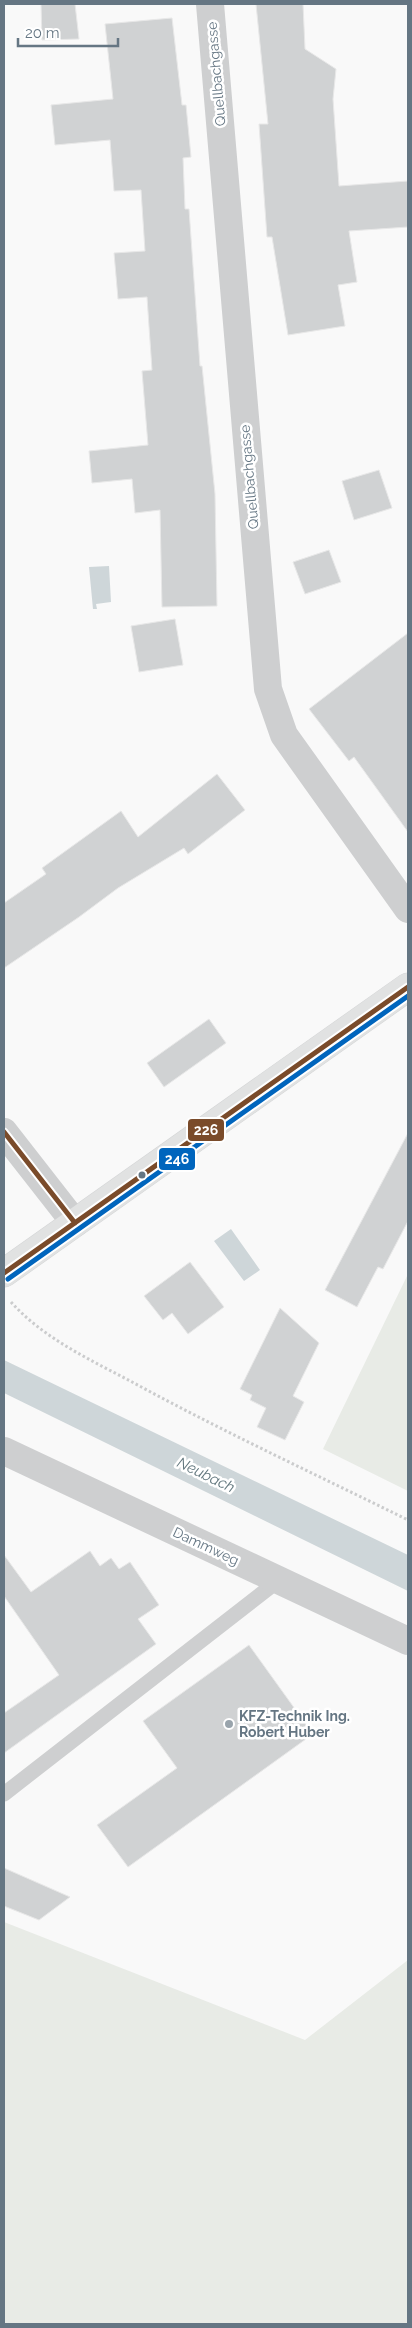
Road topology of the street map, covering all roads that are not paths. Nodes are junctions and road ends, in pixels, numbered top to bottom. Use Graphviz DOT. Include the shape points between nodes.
graph roads {
  1 [pos="210,4"];
  2 [pos="408,909"];
  3 [pos="408,987"];
  4 [pos="4,1132"];
  5 [pos="75,1223"];
  6 [pos="4,1273"];
  7 [pos="4,1452"];
  8 [pos="279,1580"];
  9 [pos="408,1641"];
  10 [pos="4,1794"];
  1 -- 2 [label="street, Quellbachgasse" via="268,689 284,734"];
  3 -- 5 [label="main road"];
  4 -- 5 [label="street"];
  5 -- 6 [label="main road"];
  7 -- 8 [label="street, Dammweg"];
  8 -- 9 [label="street, Dammweg"];
  8 -- 10 [label="lane"];
}
